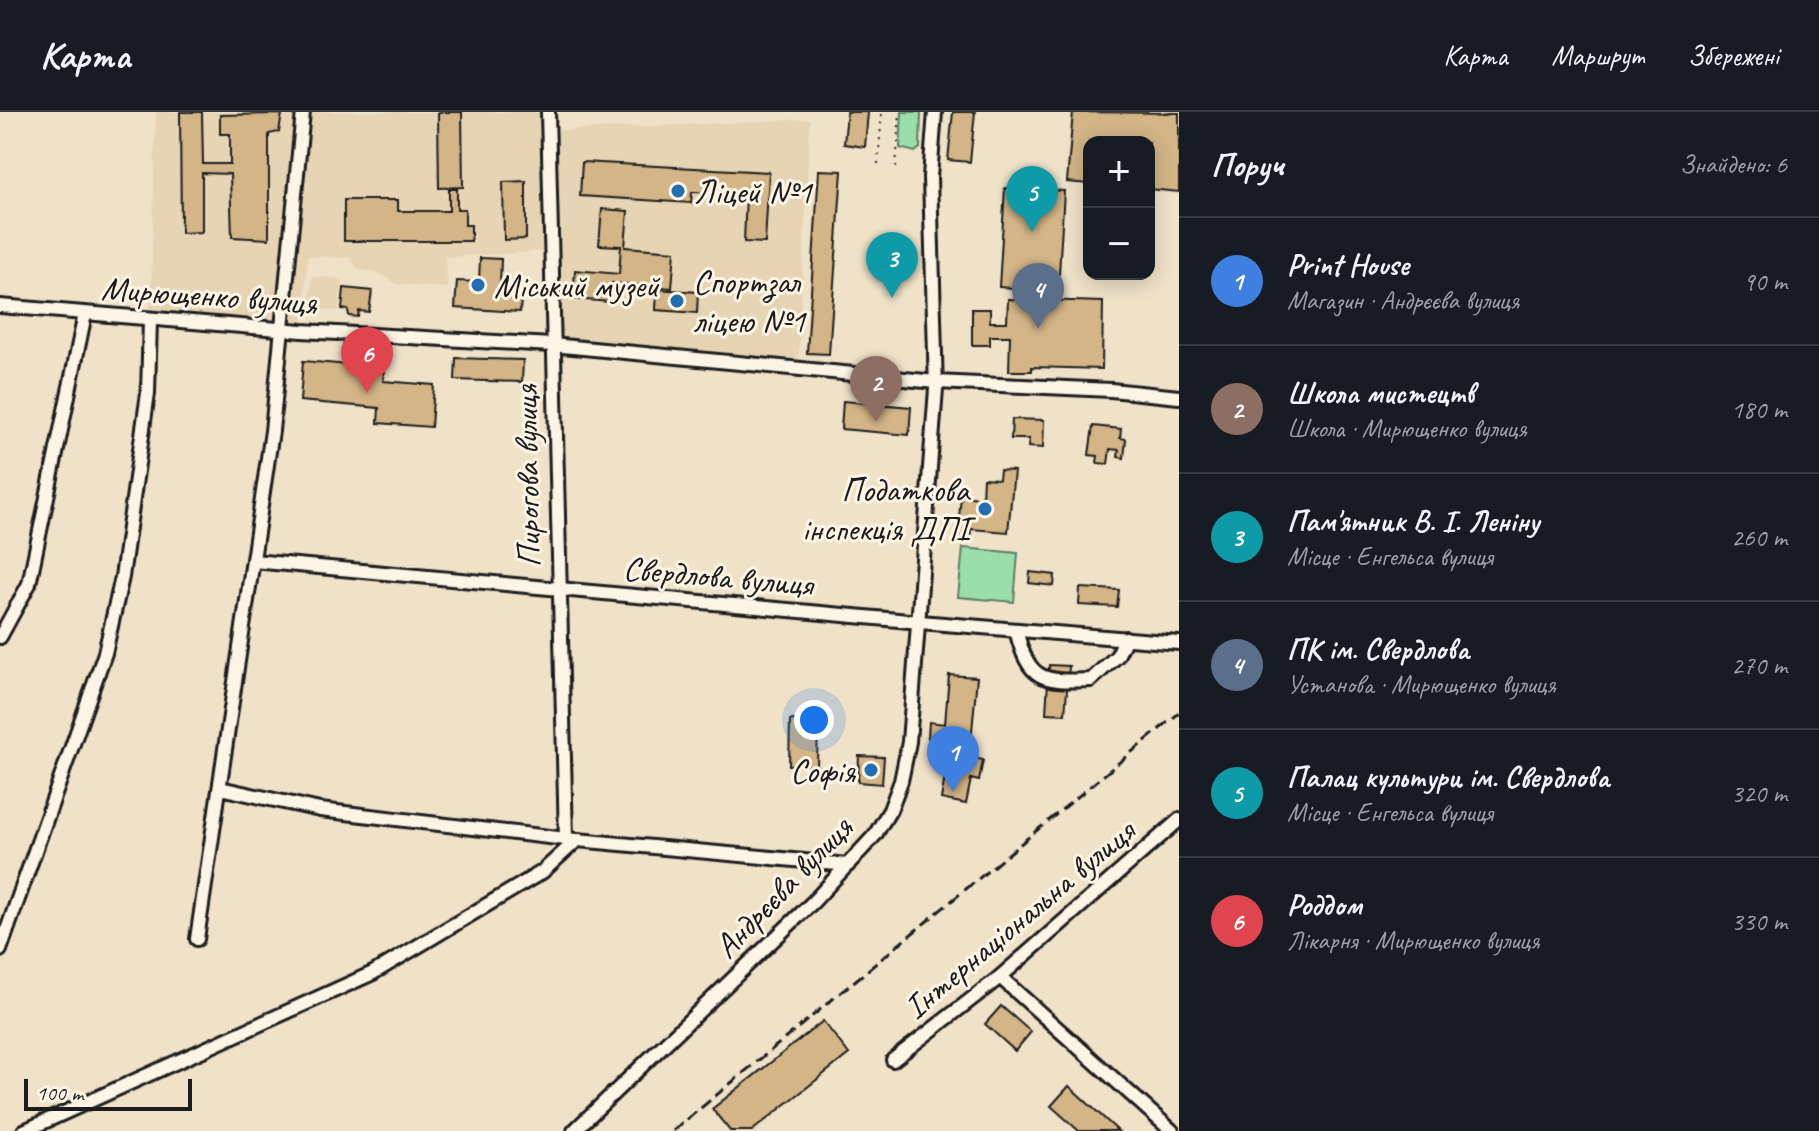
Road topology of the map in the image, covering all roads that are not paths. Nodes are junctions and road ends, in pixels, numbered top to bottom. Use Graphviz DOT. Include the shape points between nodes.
graph roads {
  1 [pos="303,112"];
  2 [pos="548,112"];
  3 [pos="935,112"];
  4 [pos="0,306"];
  5 [pos="85,314"];
  6 [pos="150,320"];
  7 [pos="283,330"];
  8 [pos="552,345"];
  9 [pos="936,382"];
  10 [pos="1179,397"];
  11 [pos="253,561"];
  12 [pos="558,590"];
  13 [pos="920,622"];
  14 [pos="1016,630"];
  15 [pos="0,637"];
  16 [pos="1126,638"];
  17 [pos="1179,643"];
  18 [pos="220,788"];
  19 [pos="1179,820"];
  20 [pos="572,839"];
  21 [pos="848,865"];
  22 [pos="197,939"];
  23 [pos="0,950"];
  24 [pos="1000,977"];
  25 [pos="893,1060"];
  26 [pos="24,1131"];
  27 [pos="574,1131"];
  28 [pos="1172,1131"];
  1 -- 7 [label="street"];
  2 -- 8 [label="street, Пирогова вулиця"];
  3 -- 9 [label="street, Андрєєва вулиця" via="930,177"];
  4 -- 5 [label="street, Мирющенко вулиця"];
  5 -- 6 [label="street, Мирющенко вулиця"];
  5 -- 15 [label="street" via="29,584"];
  6 -- 7 [label="street, Мирющенко вулиця"];
  6 -- 23 [label="street" via="146,408 122,577 105,653"];
  7 -- 8 [label="street, Мирющенко вулиця"];
  7 -- 11 [label="street"];
  8 -- 9 [label="street, Мирющенко вулиця"];
  8 -- 12 [label="street, Пирогова вулиця"];
  9 -- 10 [label="street, Мирющенко вулиця"];
  9 -- 13 [label="street, Андрєєва вулиця"];
  11 -- 12 [label="street, Свердлова вулиця"];
  11 -- 18 [label="street"];
  12 -- 13 [label="street, Свердлова вулиця"];
  12 -- 20 [label="street, Пирогова вулиця"];
  13 -- 14 [label="street, Свердлова вулиця"];
  13 -- 21 [label="street, Андрєєва вулиця" via="901,781 875,835"];
  14 -- 16 [label="street, Свердлова вулиця"];
  14 -- 16 [label="street" via="1031,670 1046,679 1091,680 1117,656"];
  16 -- 17 [label="street, Свердлова вулиця"];
  18 -- 20 [label="street" via="320,810"];
  18 -- 22 [label="street"];
  19 -- 24 [label="street, Інтернаціональна вулиця"];
  20 -- 21 [label="street"];
  20 -- 26 [label="street" via="542,872 373,973"];
  21 -- 27 [label="street, Андрєєва вулиця"];
  24 -- 25 [label="street, Інтернаціональна вулиця"];
  24 -- 28 [label="street"];
}
